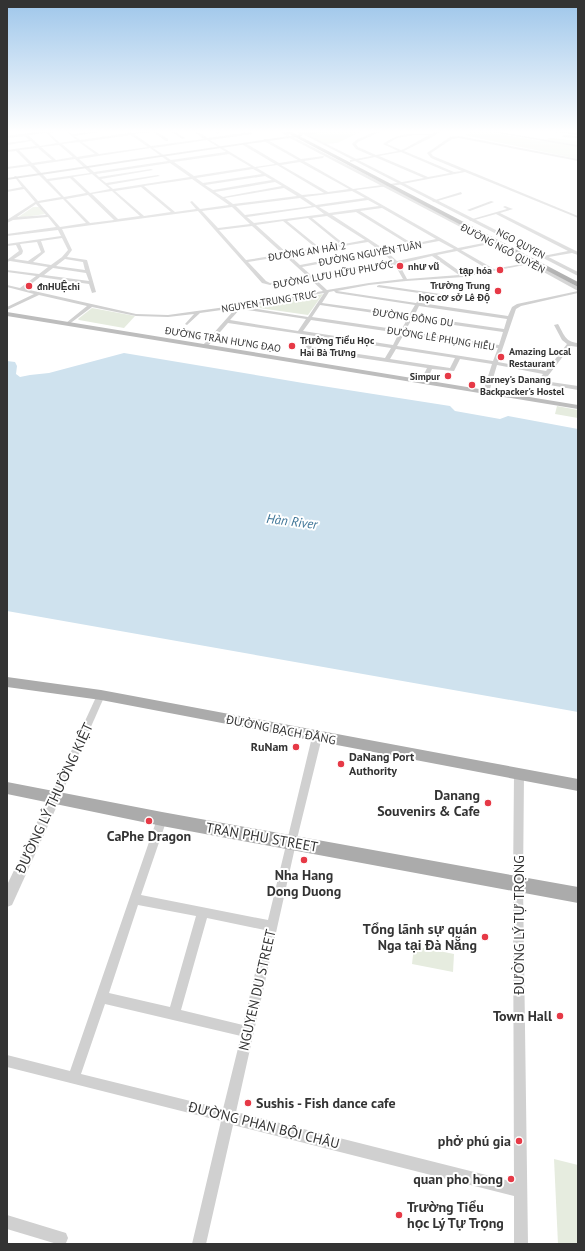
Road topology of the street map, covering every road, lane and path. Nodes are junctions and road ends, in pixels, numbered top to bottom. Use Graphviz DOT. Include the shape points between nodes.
graph roads {
  1 [pos="23,188"];
  2 [pos="25,188"];
  3 [pos="55,188"];
  4 [pos="82,188"];
  5 [pos="109,188"];
  6 [pos="128,188"];
  7 [pos="145,188"];
  8 [pos="208,188"];
  9 [pos="228,188"];
  10 [pos="276,188"];
  11 [pos="286,188"];
  12 [pos="321,188"];
  13 [pos="357,188"];
  14 [pos="392,188"];
  15 [pos="392,188"];
  16 [pos="409,188"];
  17 [pos="409,188"];
  18 [pos="508,188"];
  19 [pos="352,189"];
  20 [pos="7,191"];
  21 [pos="112,191"];
  22 [pos="212,191"];
  23 [pos="327,192"];
  24 [pos="461,193"];
  25 [pos="88,194"];
  26 [pos="300,196"];
  27 [pos="64,198"];
  28 [pos="221,198"];
  29 [pos="368,199"];
  30 [pos="434,201"];
  31 [pos="37,202"];
  32 [pos="192,202"];
  33 [pos="492,202"];
  34 [pos="232,205"];
  35 [pos="315,206"];
  36 [pos="382,207"];
  37 [pos="505,207"];
  38 [pos="200,209"];
  39 [pos="357,210"];
  40 [pos="469,210"];
  41 [pos="174,213"];
  42 [pos="496,213"];
  43 [pos="328,215"];
  44 [pos="48,216"];
  45 [pos="244,216"];
  46 [pos="143,217"];
  47 [pos="309,217"];
  48 [pos="578,217"];
  49 [pos="11,219"];
  50 [pos="117,220"];
  51 [pos="284,220"];
  52 [pos="471,220"];
  53 [pos="7,222"];
  54 [pos="89,224"];
  55 [pos="253,224"];
  56 [pos="59,228"];
  57 [pos="218,229"];
  58 [pos="7,235"];
  59 [pos="63,237"];
  60 [pos="38,240"];
  61 [pos="439,240"];
  62 [pos="368,241"];
  63 [pos="493,242"];
  64 [pos="17,243"];
  65 [pos="7,244"];
  66 [pos="343,245"];
  67 [pos="412,245"];
  68 [pos="319,249"];
  69 [pos="458,250"];
  70 [pos="384,251"];
  71 [pos="573,251"];
  72 [pos="287,254"];
  73 [pos="578,254"];
  74 [pos="433,255"];
  75 [pos="545,257"];
  76 [pos="64,258"];
  77 [pos="8,261"];
  78 [pos="246,261"];
  79 [pos="29,263"];
  80 [pos="396,263"];
  81 [pos="532,263"];
  82 [pos="52,266"];
  83 [pos="300,266"];
  84 [pos="492,270"];
  85 [pos="7,271"];
  86 [pos="88,272"];
  87 [pos="578,274"];
  88 [pos="39,275"];
  89 [pos="464,276"];
  90 [pos="313,278"];
  91 [pos="578,278"];
  92 [pos="406,280"];
  93 [pos="92,283"];
  94 [pos="369,284"];
  95 [pos="578,285"];
  96 [pos="7,286"];
  97 [pos="21,289"];
  98 [pos="578,290"];
  99 [pos="94,292"];
  100 [pos="327,292"];
  101 [pos="424,292"];
  102 [pos="38,293"];
  103 [pos="461,298"];
  104 [pos="320,304"];
  105 [pos="417,304"];
  106 [pos="91,305"];
  107 [pos="240,306"];
  108 [pos="7,309"];
  109 [pos="198,312"];
  110 [pos="7,314"];
  111 [pos="411,317"];
  112 [pos="310,318"];
  113 [pos="510,318"];
  114 [pos="228,321"];
  115 [pos="68,324"];
  116 [pos="187,324"];
  117 [pos="556,325"];
  118 [pos="506,331"];
  119 [pos="300,332"];
  120 [pos="402,332"];
  121 [pos="318,335"];
  122 [pos="570,344"];
  123 [pos="578,345"];
  124 [pos="205,346"];
  125 [pos="394,347"];
  126 [pos="501,347"];
  127 [pos="458,357"];
  128 [pos="387,360"];
  129 [pos="496,363"];
  130 [pos="430,367"];
  131 [pos="547,373"];
  132 [pos="423,382"];
  133 [pos="578,388"];
  134 [pos="486,392"];
  135 [pos="578,407"];
  136 [pos="7,682"];
  137 [pos="101,695"];
  138 [pos="317,737"];
  139 [pos="519,774"];
  140 [pos="578,785"];
  141 [pos="7,788"];
  142 [pos="55,796"];
  143 [pos="162,819"];
  144 [pos="291,843"];
  145 [pos="518,884"];
  146 [pos="578,895"];
  147 [pos="136,899"];
  148 [pos="7,900"];
  149 [pos="203,912"];
  150 [pos="272,926"];
  151 [pos="102,997"];
  152 [pos="174,1013"];
  153 [pos="248,1032"];
  154 [pos="7,1061"];
  155 [pos="74,1077"];
  156 [pos="228,1116"];
  157 [pos="521,1191"];
  158 [pos="7,1222"];
  159 [pos="61,1238"];
  160 [pos="199,1244"];
  161 [pos="521,1244"];
  1 -- 20 [label="street"];
  2 -- 31 [label="street"];
  3 -- 27 [label="street"];
  4 -- 25 [label="street"];
  5 -- 21 [label="street"];
  6 -- 21 [label="street"];
  7 -- 41 [label="street"];
  8 -- 22 [label="street"];
  9 -- 22 [label="street"];
  10 -- 28 [label="street"];
  11 -- 26 [label="street"];
  12 -- 23 [label="street"];
  13 -- 19 [label="street"];
  14 -- 63 [label="street, ĐƯỜNG NGÔ QUYỀN"];
  15 -- 95 [label="highway, NGO QUYEN"];
  16 -- 30 [label="street, ĐƯỜNG NGÔ QUYỀN"];
  17 -- 91 [label="highway, NGO QUYEN"];
  18 -- 48 [label="street"];
  19 -- 23 [label="street"];
  19 -- 29 [label="street"];
  21 -- 25 [label="street"];
  21 -- 46 [label="street"];
  22 -- 28 [label="street"];
  23 -- 26 [label="street"];
  24 -- 30 [label="street"];
  25 -- 27 [label="street"];
  25 -- 50 [label="street"];
  26 -- 34 [label="street"];
  26 -- 35 [label="street"];
  27 -- 31 [label="street"];
  27 -- 54 [label="street"];
  28 -- 34 [label="street"];
  29 -- 35 [label="street"];
  29 -- 36 [label="street"];
  30 -- 52 [label="street, ĐƯỜNG NGÔ QUYỀN"];
  31 -- 44 [label="street"];
  31 -- 49 [label="street"];
  32 -- 38 [label="street"];
  33 -- 40 [label="street"];
  34 -- 38 [label="street"];
  34 -- 45 [label="street"];
  35 -- 43 [label="street"];
  35 -- 45 [label="street"];
  36 -- 39 [label="street"];
  36 -- 61 [label="street"];
  37 -- 42 [label="street" via="511,209"];
  38 -- 41 [label="street"];
  38 -- 57 [label="street"];
  39 -- 43 [label="street"];
  39 -- 67 [label="street"];
  41 -- 46 [label="street"];
  42 -- 52 [label="street"];
  42 -- 71 [label="street"];
  43 -- 47 [label="street"];
  43 -- 62 [label="street"];
  44 -- 49 [label="street"];
  44 -- 56 [label="street"];
  45 -- 55 [label="street"];
  46 -- 50 [label="street"];
  47 -- 51 [label="street"];
  47 -- 66 [label="street"];
  49 -- 53 [label="street"];
  50 -- 54 [label="street"];
  51 -- 55 [label="street"];
  51 -- 68 [label="street"];
  52 -- 75 [label="street, ĐƯỜNG NGÔ QUYỀN"];
  54 -- 56 [label="street"];
  55 -- 57 [label="street"];
  55 -- 72 [label="street"];
  56 -- 58 [label="street"];
  56 -- 59 [label="street"];
  57 -- 78 [label="street"];
  59 -- 60 [label="street"];
  59 -- 76 [label="street" via="70,250"];
  60 -- 64 [label="street"];
  60 -- 79 [label="street" via="43,252"];
  61 -- 67 [label="street, ĐƯỜNG NGUYỄN TUÂN"];
  61 -- 69 [label="street"];
  62 -- 66 [label="street, ĐƯỜNG AN HẢI 2"];
  62 -- 70 [label="street"];
  63 -- 69 [label="street, ĐƯỜNG LƯU HỮU PHƯỚC"];
  63 -- 81 [label="street, ĐƯỜNG NGÔ QUYỀN"];
  64 -- 65 [label="street"];
  64 -- 77 [label="street" via="20,253"];
  66 -- 68 [label="street, ĐƯỜNG AN HẢI 2"];
  67 -- 70 [label="street, ĐƯỜNG NGUYỄN TUÂN"];
  68 -- 72 [label="street, ĐƯỜNG AN HẢI 2"];
  69 -- 74 [label="street, ĐƯỜNG LƯU HỮU PHƯỚC"];
  69 -- 84 [label="street"];
  70 -- 80 [label="street"];
  70 -- 83 [label="street, ĐƯỜNG NGUYỄN TUÂN"];
  71 -- 73 [label="street"];
  71 -- 75 [label="street"];
  72 -- 78 [label="street, ĐƯỜNG AN HẢI 2"];
  72 -- 83 [label="street"];
  74 -- 80 [label="street, ĐƯỜNG LƯU HỮU PHƯỚC"];
  74 -- 89 [label="street"];
  75 -- 87 [label="street, ĐƯỜNG NGÔ QUYỀN"];
  76 -- 82 [label="street"];
  76 -- 86 [label="street" via="85,261"];
  77 -- 79 [label="street"];
  78 -- 90 [label="street, ĐƯỜNG LƯU HỮU PHƯỚC" via="264,282 270,284"];
  79 -- 82 [label="street"];
  80 -- 90 [label="street, ĐƯỜNG LƯU HỮU PHƯỚC"];
  80 -- 92 [label="street"];
  81 -- 84 [label="street, NGUYEN TRUNG TRUC"];
  81 -- 98 [label="street, ĐƯỜNG NGÔ QUYỀN"];
  82 -- 86 [label="street"];
  82 -- 88 [label="street"];
  83 -- 90 [label="street"];
  84 -- 89 [label="street, NGUYEN TRUNG TRUC"];
  85 -- 88 [label="street"];
  86 -- 93 [label="street"];
  88 -- 93 [label="street"];
  88 -- 97 [label="street"];
  89 -- 92 [label="street, NGUYEN TRUNG TRUC"];
  90 -- 100 [label="street"];
  92 -- 94 [label="street, NGUYEN TRUNG TRUC"];
  93 -- 99 [label="street"];
  94 -- 100 [label="street, NGUYEN TRUNG TRUC"];
  94 -- 101 [label="street"];
  96 -- 97 [label="street, NGUYEN TRUNG TRUC"];
  97 -- 102 [label="street, NGUYEN TRUNG TRUC"];
  98 -- 113 [label="street" via="519,305 514,308"];
  100 -- 104 [label="street"];
  100 -- 105 [label="street"];
  100 -- 107 [label="street, NGUYEN TRUNG TRUC"];
  101 -- 103 [label="street"];
  101 -- 105 [label="street"];
  102 -- 106 [label="street, NGUYEN TRUNG TRUC"];
  102 -- 108 [label="street"];
  104 -- 111 [label="street, ĐƯỜNG ĐÔNG DU"];
  104 -- 112 [label="street"];
  105 -- 111 [label="street"];
  105 -- 113 [label="street"];
  106 -- 109 [label="street, NGUYEN TRUNG TRUC" via="144,316"];
  106 -- 115 [label="street"];
  107 -- 109 [label="street, NGUYEN TRUNG TRUC"];
  107 -- 112 [label="street, ĐƯỜNG LÊ PHỤNG HIẾU"];
  107 -- 114 [label="street"];
  109 -- 116 [label="street"];
  110 -- 115 [label="main road, ĐƯỜNG TRẦN HƯNG ĐẠO"];
  111 -- 118 [label="street, ĐƯỜNG ĐÔNG DU"];
  111 -- 120 [label="street"];
  112 -- 119 [label="street"];
  112 -- 120 [label="street, ĐƯỜNG LÊ PHỤNG HIẾU"];
  113 -- 118 [label="street"];
  114 -- 119 [label="street"];
  114 -- 124 [label="street"];
  115 -- 124 [label="main road, ĐƯỜNG TRẦN HƯNG ĐẠO"];
  117 -- 122 [label="street"];
  118 -- 126 [label="street"];
  119 -- 121 [label="street"];
  120 -- 125 [label="street"];
  120 -- 126 [label="street, ĐƯỜNG LÊ PHỤNG HIẾU"];
  121 -- 125 [label="street"];
  121 -- 128 [label="street" via="308,348"];
  122 -- 123 [label="street"];
  122 -- 131 [label="street"];
  124 -- 132 [label="main road, ĐƯỜNG TRẦN HƯNG ĐẠO"];
  125 -- 127 [label="street"];
  125 -- 128 [label="street"];
  126 -- 129 [label="street"];
  127 -- 129 [label="street"];
  127 -- 130 [label="street" via="452,370"];
  128 -- 130 [label="street"];
  129 -- 131 [label="street"];
  129 -- 134 [label="street"];
  130 -- 132 [label="street"];
  131 -- 133 [label="street" via="540,382"];
  132 -- 134 [label="main road, ĐƯỜNG TRẦN HƯNG ĐẠO"];
  134 -- 135 [label="main road, ĐƯỜNG TRẦN HƯNG ĐẠO"];
  136 -- 137 [label="main road, ĐƯỜNG BẠCH ĐẰNG"];
  137 -- 138 [label="main road, ĐƯỜNG BẠCH ĐẰNG"];
  137 -- 142 [label="street, ĐƯỜNG LÝ THƯỜNG KIỆT"];
  138 -- 139 [label="main road, ĐƯỜNG BẠCH ĐẰNG"];
  138 -- 144 [label="street, NGUYEN DU STREET"];
  139 -- 140 [label="main road, ĐƯỜNG BẠCH ĐẰNG"];
  139 -- 145 [label="street, ĐƯỜNG LÝ TỰ TRỌNG"];
  141 -- 142 [label="main road, TRAN PHU STREET"];
  142 -- 143 [label="main road, TRAN PHU STREET"];
  142 -- 148 [label="street, ĐƯỜNG LÝ THƯỜNG KIỆT"];
  143 -- 144 [label="main road, TRAN PHU STREET"];
  143 -- 147 [label="street"];
  144 -- 145 [label="main road, TRAN PHU STREET"];
  144 -- 150 [label="street, NGUYEN DU STREET"];
  145 -- 146 [label="main road, TRAN PHU STREET"];
  145 -- 157 [label="street, ĐƯỜNG LÝ TỰ TRỌNG"];
  147 -- 149 [label="street"];
  147 -- 151 [label="street"];
  149 -- 150 [label="street"];
  149 -- 152 [label="street"];
  150 -- 153 [label="street, NGUYEN DU STREET"];
  151 -- 152 [label="street"];
  151 -- 155 [label="street"];
  152 -- 153 [label="street"];
  153 -- 156 [label="street, NGUYEN DU STREET"];
  154 -- 155 [label="street, ĐƯỜNG PHAN BỘI CHÂU"];
  155 -- 156 [label="street, ĐƯỜNG PHAN BỘI CHÂU"];
  156 -- 157 [label="street, ĐƯỜNG PHAN BỘI CHÂU"];
  156 -- 160 [label="street, NGUYEN DU STREET"];
  157 -- 161 [label="street, ĐƯỜNG LÝ TỰ TRỌNG"];
  158 -- 159 [label="street"];
}
